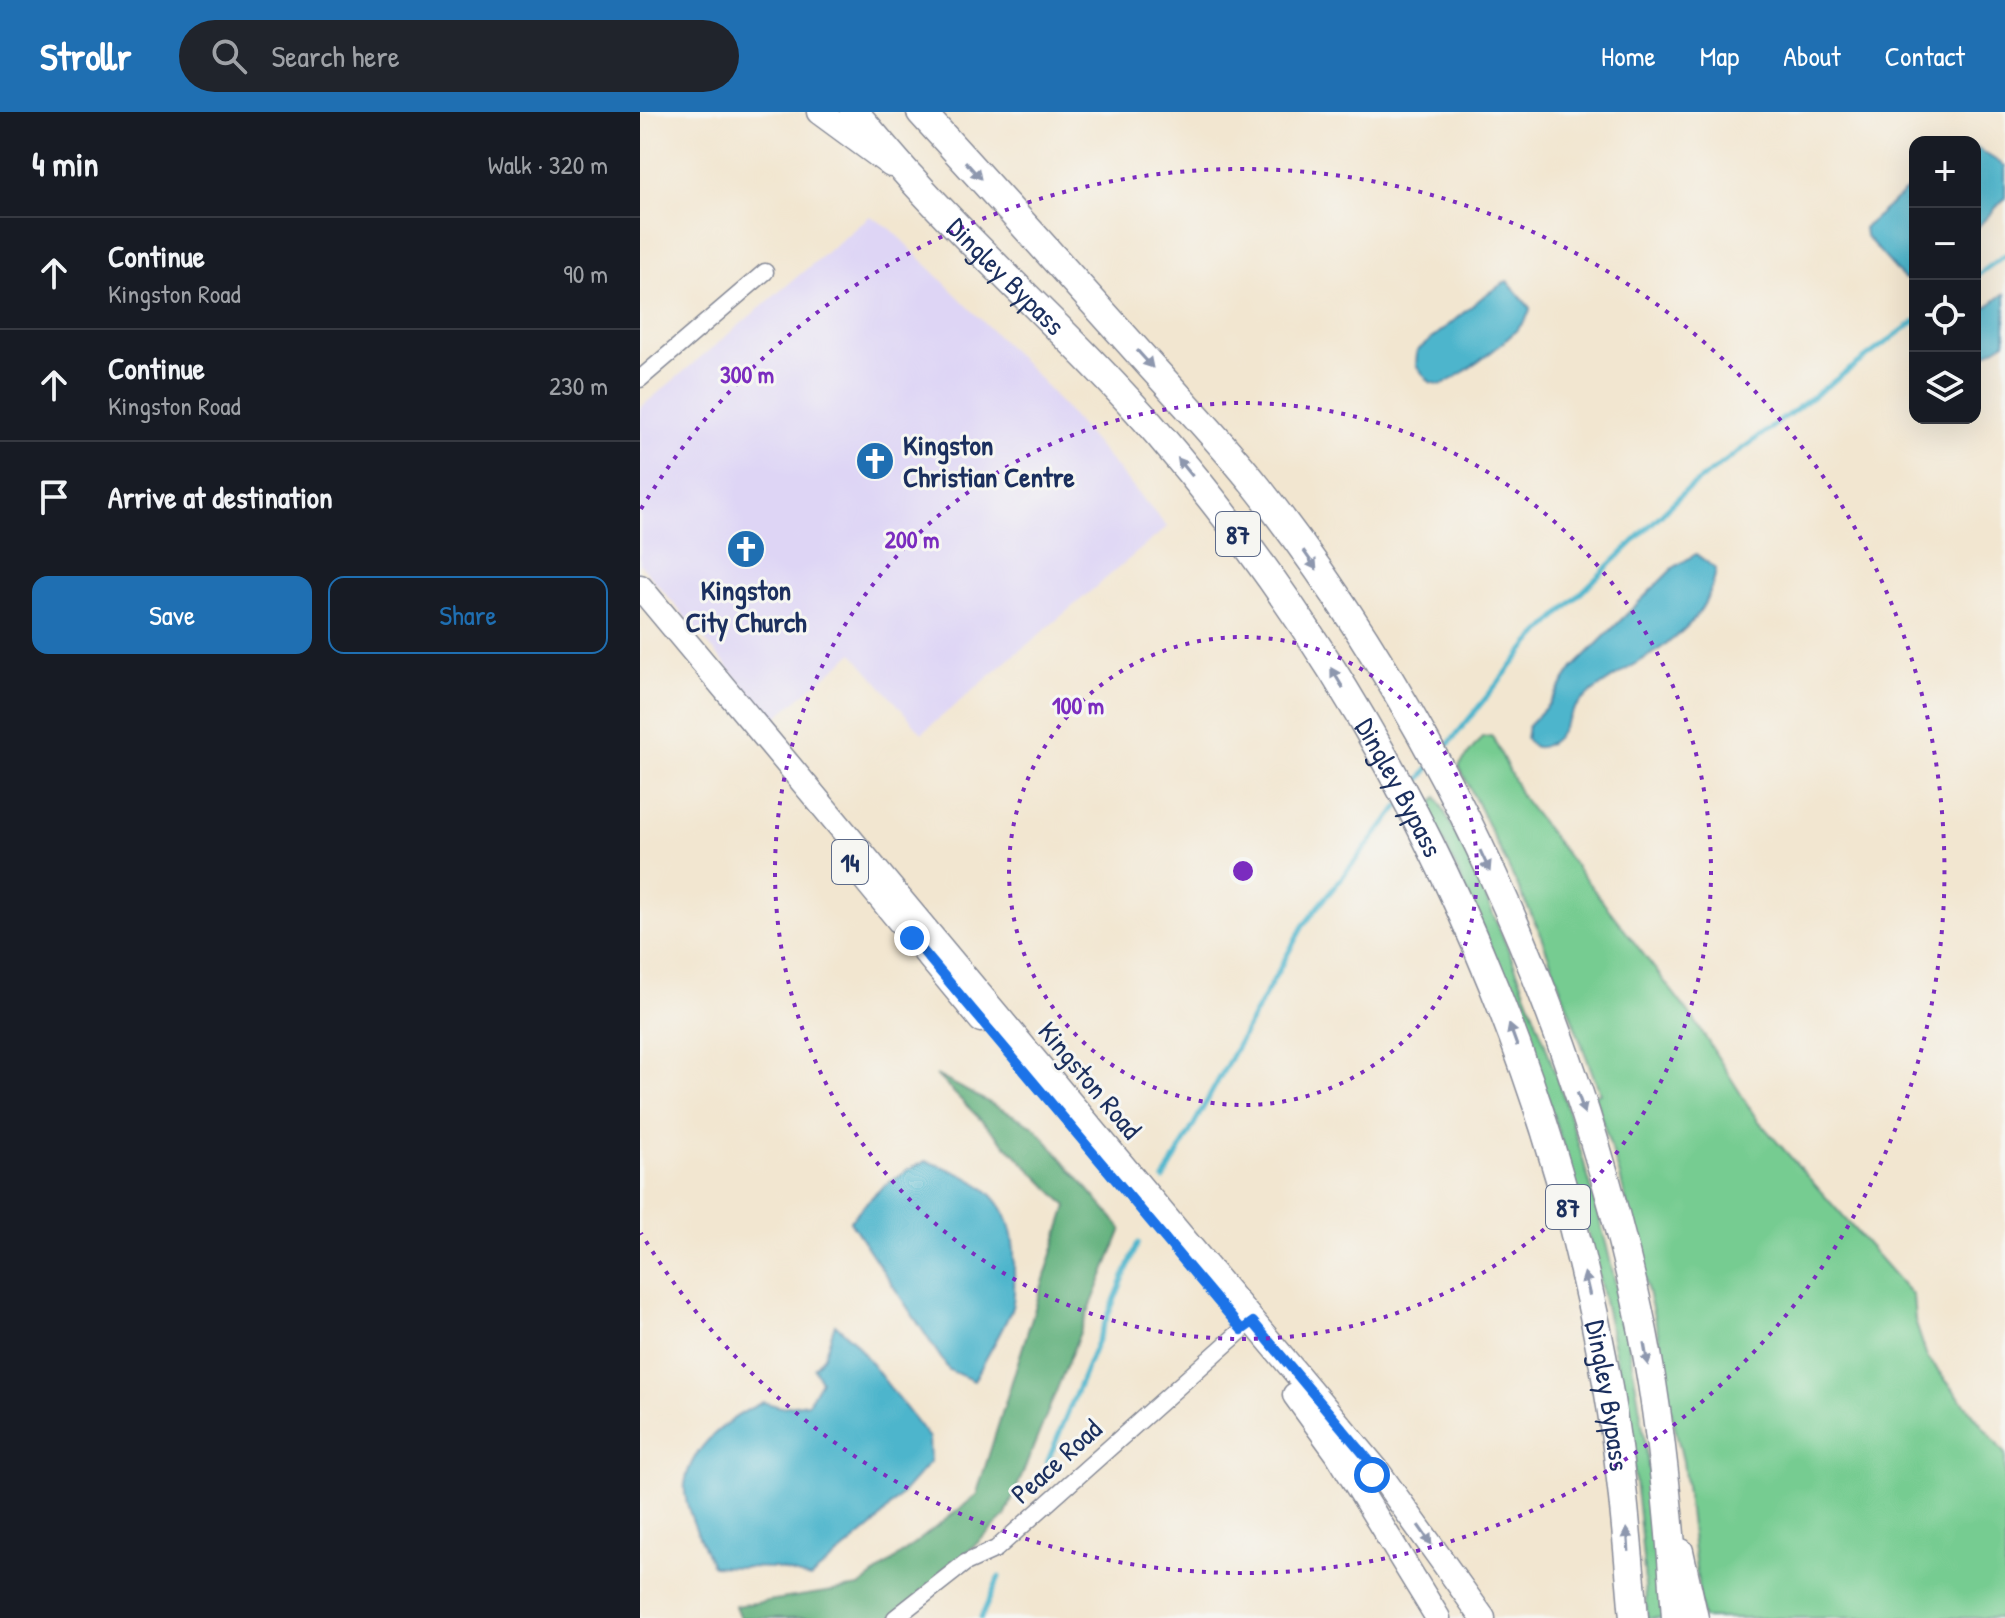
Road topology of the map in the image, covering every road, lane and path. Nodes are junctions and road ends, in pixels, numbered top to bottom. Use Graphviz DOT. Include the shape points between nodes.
graph roads {
  1 [pos="819,112"];
  2 [pos="854,112"];
  3 [pos="921,112"];
  4 [pos="913,180"];
  5 [pos="765,272"];
  6 [pos="640,379"];
  7 [pos="640,587"];
  8 [pos="640,608"];
  9 [pos="1248,1326"];
  10 [pos="1662,1467"];
  11 [pos="1377,1470"];
  12 [pos="895,1618"];
  13 [pos="1438,1618"];
  14 [pos="1447,1618"];
  15 [pos="1483,1618"];
  16 [pos="1634,1618"];
  17 [pos="1676,1618"];
  18 [pos="1696,1618"];
  1 -- 4 [label="main road"];
  2 -- 4 [label="highway, Dingley Bypass / 87"];
  3 -- 10 [label="highway, Dingley Bypass / 87, one-way" via="1255,484 1351,619 1451,791 1548,1008 1604,1170 1638,1310"];
  16 -- 4 [label="highway, Dingley Bypass / 87, one-way" via="1614,1421 1565,1196 1512,1030 1417,819 1293,609 1160,436 1055,321"];
  5 -- 6 [label="street"];
  7 -- 9 [label="main road, Kingston Road / 14"];
  8 -- 9 [label="main road, Kingston Road / 14"];
  9 -- 11 [label="main road, Kingston Road / 14"];
  9 -- 12 [label="street, Peace Road" via="996,1549 965,1563"];
  9 -- 13 [label="main road, Kingston Road / 14" via="1337,1453"];
  10 -- 17 [label="highway, Dingley Bypass / 87"];
  10 -- 18 [label="main road"];
  11 -- 14 [label="main road" via="1371,1482"];
  11 -- 15 [label="main road, Kingston Road / 14, one-way"];
}
